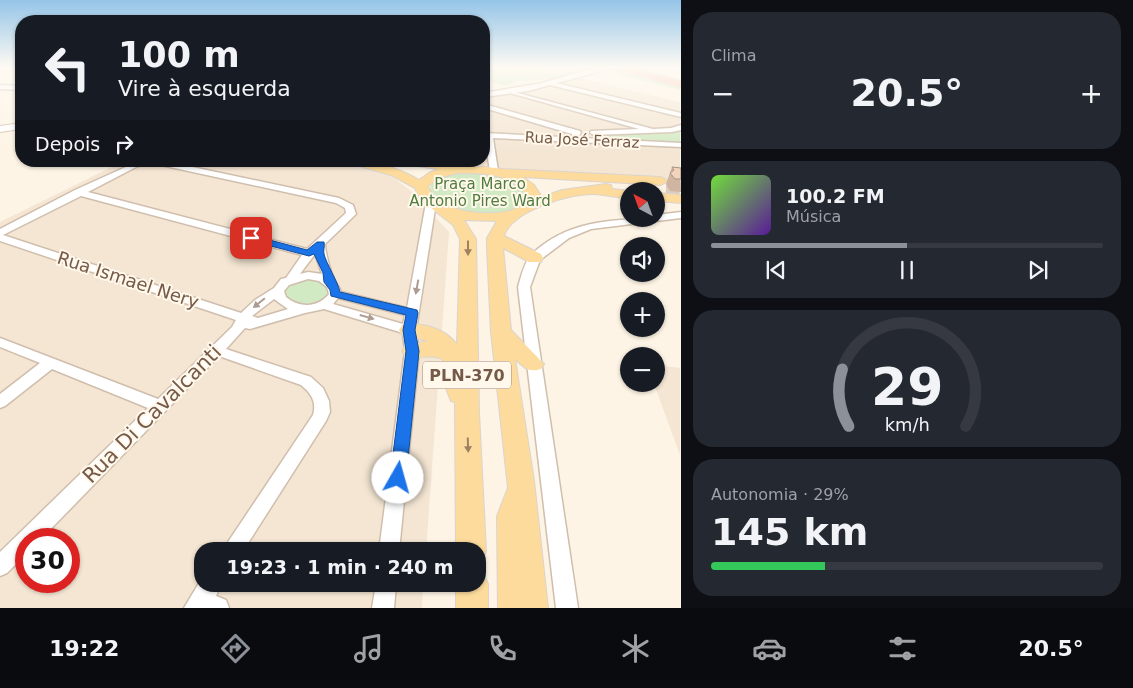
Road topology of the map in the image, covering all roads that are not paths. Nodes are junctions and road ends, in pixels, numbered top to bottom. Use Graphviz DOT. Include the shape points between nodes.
graph roads {
  1 [pos="524,95"];
  2 [pos="599,95"];
  3 [pos="490,108"];
  4 [pos="680,115"];
  5 [pos="15,122"];
  6 [pos="0,124"];
  7 [pos="15,127"];
  8 [pos="680,127"];
  9 [pos="0,129"];
  10 [pos="650,130"];
  11 [pos="490,135"];
  12 [pos="574,136"];
  13 [pos="680,145"];
  14 [pos="490,150"];
  15 [pos="130,167"];
  16 [pos="172,167"];
  17 [pos="378,167"];
  18 [pos="446,167"];
  19 [pos="458,169"];
  20 [pos="496,172"];
  21 [pos="522,173"];
  22 [pos="672,173"];
  23 [pos="620,184"];
  24 [pos="421,186"];
  25 [pos="620,186"];
  26 [pos="590,189"];
  27 [pos="665,191"];
  28 [pos="78,192"];
  29 [pos="620,194"];
  30 [pos="679,200"];
  31 [pos="437,206"];
  32 [pos="531,206"];
  33 [pos="512,215"];
  34 [pos="680,215"];
  35 [pos="665,217"];
  36 [pos="620,222"];
  37 [pos="0,233"];
  38 [pos="0,238"];
  39 [pos="495,238"];
  40 [pos="320,244"];
  41 [pos="309,253"];
  42 [pos="536,258"];
  43 [pos="292,278"];
  44 [pos="330,282"];
  45 [pos="278,291"];
  46 [pos="335,294"];
  47 [pos="324,305"];
  48 [pos="304,309"];
  49 [pos="411,321"];
  50 [pos="240,324"];
  51 [pos="501,332"];
  52 [pos="0,342"];
  53 [pos="216,350"];
  54 [pos="412,351"];
  55 [pos="453,356"];
  56 [pos="51,362"];
  57 [pos="533,364"];
  58 [pos="0,402"];
  59 [pos="158,406"];
  60 [pos="467,413"];
  61 [pos="521,481"];
  62 [pos="38,528"];
  63 [pos="238,542"];
  64 [pos="391,542"];
  65 [pos="471,542"];
  66 [pos="15,551"];
  67 [pos="0,566"];
  68 [pos="385,592"];
  69 [pos="472,592"];
  70 [pos="383,608"];
  71 [pos="472,608"];
  72 [pos="514,608"];
  73 [pos="532,608"];
  74 [pos="567,608"];
  1 -- 10 [label="street"];
  2 -- 4 [label="street"];
  3 -- 12 [label="street"];
  5 -- 6 [label="main road"];
  7 -- 9 [label="main road"];
  8 -- 10 [label="street"];
  10 -- 12 [label="street"];
  11 -- 12 [label="street, Rua José Ferraz"];
  12 -- 13 [label="street, Rua José Ferraz"];
  14 -- 20 [label="street"];
  15 -- 28 [label="street"];
  16 -- 40 [label="street" via="347,204 352,214"];
  17 -- 24 [label="main road" via="398,173"];
  18 -- 19 [label="main road"];
  19 -- 20 [label="main road"];
  19 -- 24 [label="main road" via="440,172"];
  20 -- 21 [label="main road"];
  20 -- 32 [label="main road" via="516,178 529,187 535,196"];
  21 -- 22 [label="main road" via="625,170"];
  21 -- 23 [label="main road"];
  24 -- 31 [label="main road, PLN-370" via="422,194"];
  25 -- 26 [label="main road"];
  26 -- 29 [label="main road"];
  26 -- 32 [label="main road" via="552,196"];
  27 -- 30 [label="main road"];
  28 -- 37 [label="street"];
  28 -- 41 [label="street"];
  31 -- 33 [label="main road" via="477,217"];
  31 -- 49 [label="street, one-way"];
  31 -- 60 [label="main road, PLN-370, one-way" via="453,216 468,239"];
  32 -- 33 [label="main road"];
  33 -- 39 [label="main road" via="501,224"];
  34 -- 35 [label="street"];
  36 -- 42 [label="street" via="590,226 557,240"];
  38 -- 50 [label="street, Rua Ismael Nery"];
  39 -- 42 [label="main road"];
  39 -- 51 [label="main road, PLN-370"];
  40 -- 41 [label="street"];
  40 -- 44 [label="street" via="319,255"];
  41 -- 43 [label="street" via="295,269"];
  42 -- 57 [label="street" via="524,287"];
  43 -- 44 [label="street" via="316,276"];
  43 -- 45 [label="street, Rua Di Cavalcanti"];
  44 -- 46 [label="street"];
  45 -- 48 [label="street" via="284,303"];
  45 -- 50 [label="street, Rua Di Cavalcanti, one-way"];
  46 -- 47 [label="street"];
  46 -- 49 [label="street"];
  47 -- 48 [label="street"];
  47 -- 49 [label="street, one-way"];
  48 -- 50 [label="street"];
  49 -- 54 [label="street"];
  49 -- 55 [label="main road" via="445,343"];
  50 -- 53 [label="street, Rua Di Cavalcanti"];
  51 -- 57 [label="main road"];
  51 -- 61 [label="main road, PLN-370"];
  52 -- 56 [label="street"];
  53 -- 59 [label="street, Rua Di Cavalcanti"];
  53 -- 63 [label="street" via="306,382 317,391 322,405 320,417"];
  54 -- 55 [label="main road" via="433,348"];
  54 -- 64 [label="street"];
  55 -- 60 [label="main road" via="455,386"];
  56 -- 58 [label="street"];
  56 -- 59 [label="street"];
  57 -- 74 [label="street"];
  59 -- 62 [label="street, Rua Di Cavalcanti"];
  60 -- 65 [label="main road, PLN-370, one-way"];
  61 -- 72 [label="main road" via="511,516"];
  61 -- 73 [label="main road, PLN-370"];
  66 -- 67 [label="street, Rua Di Cavalcanti"];
  68 -- 70 [label="street"];
  69 -- 71 [label="main road"];
}
